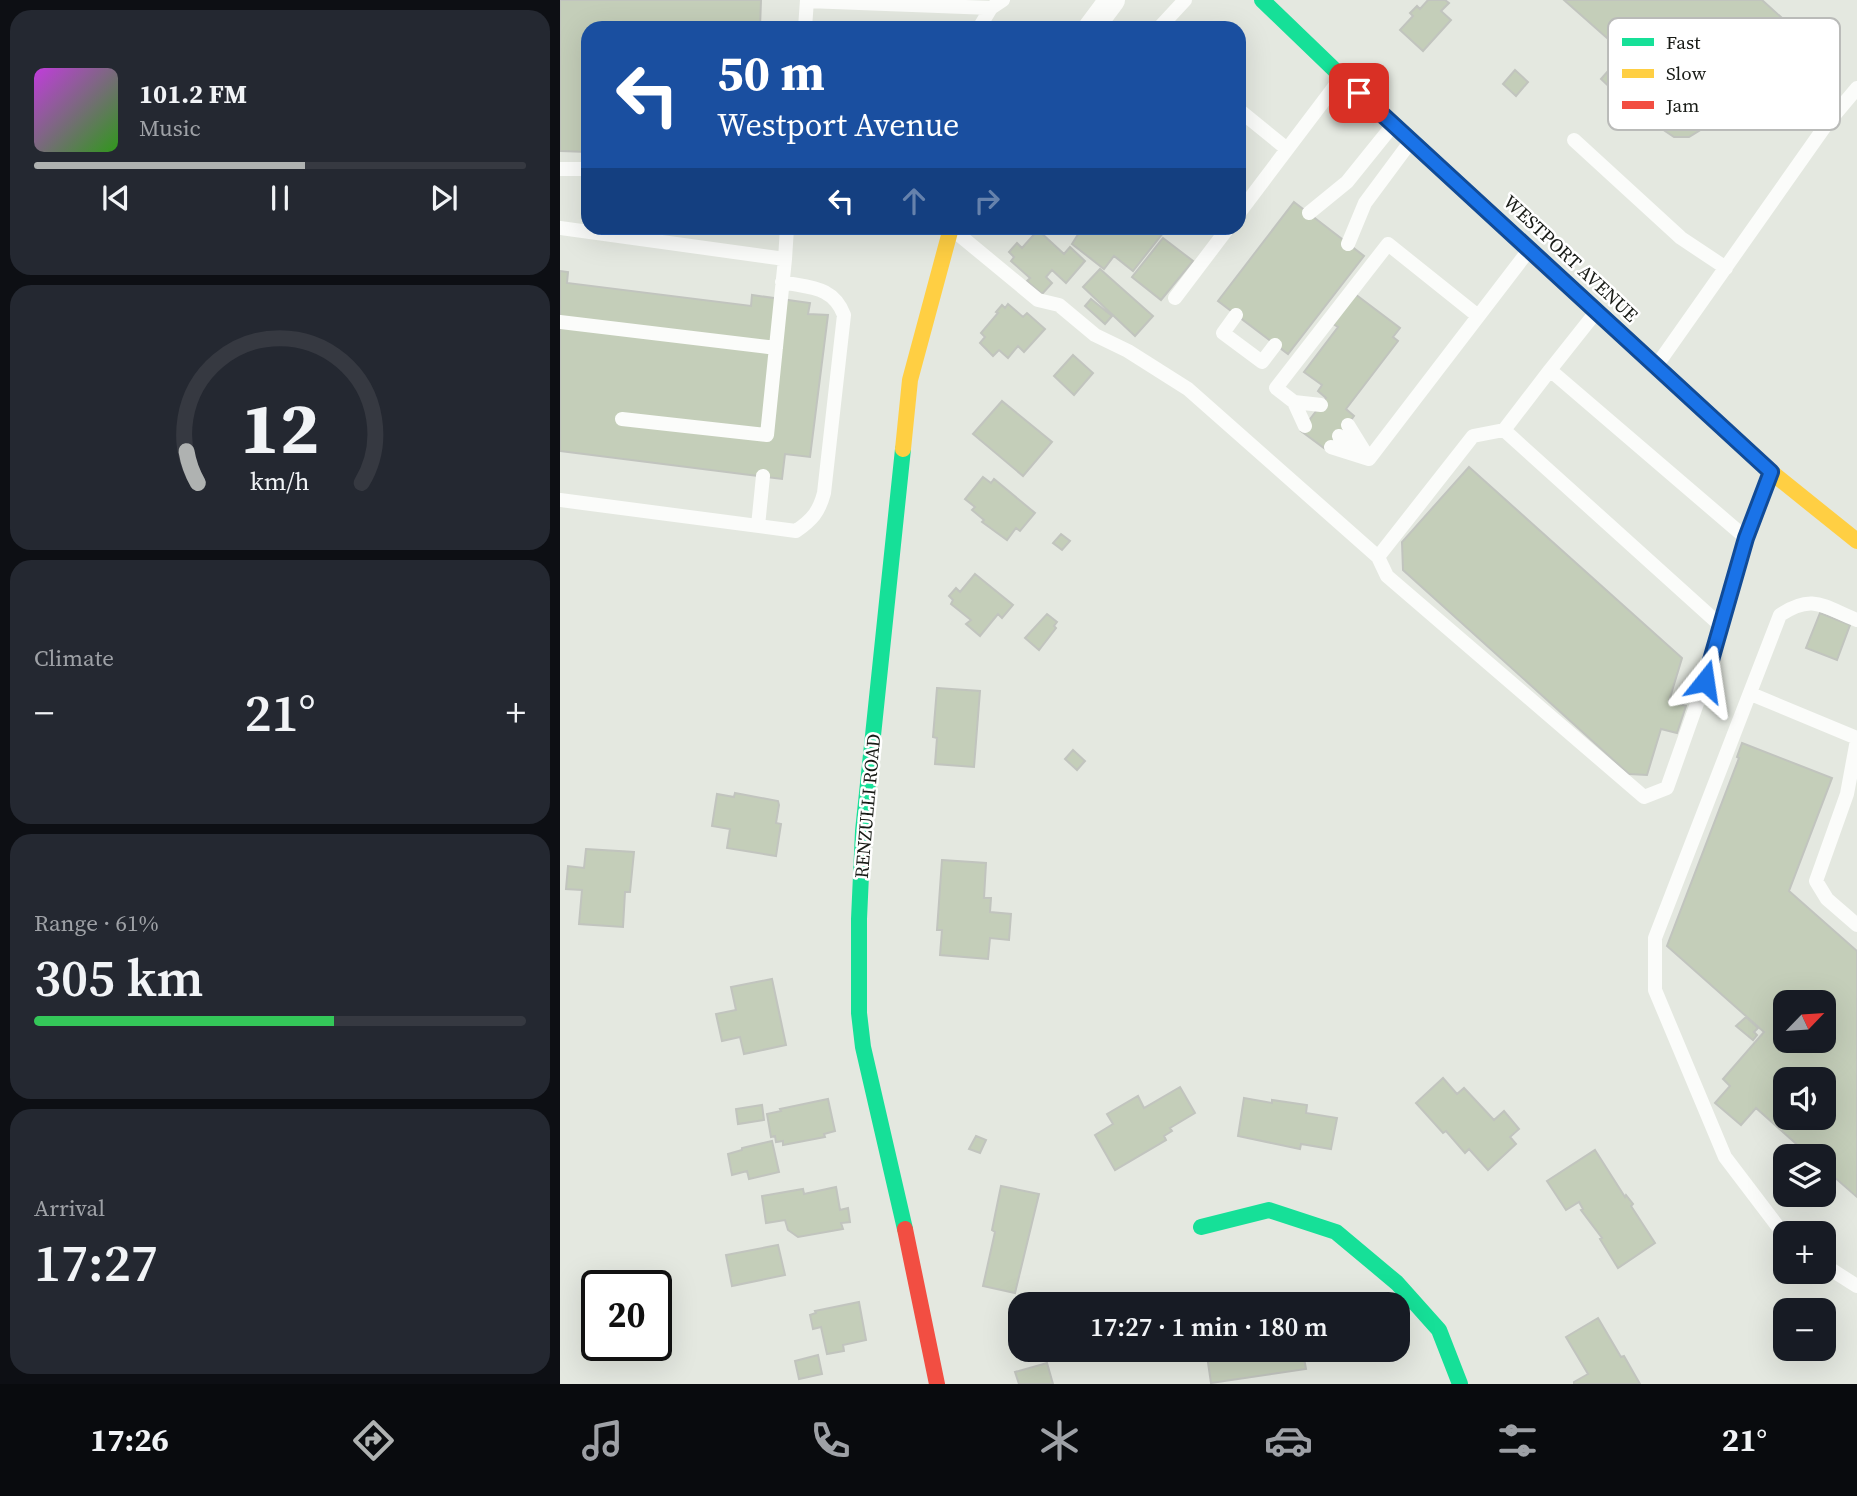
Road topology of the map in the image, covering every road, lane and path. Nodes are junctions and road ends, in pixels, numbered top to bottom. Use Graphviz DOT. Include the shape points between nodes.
graph roads {
  1 [pos="1112,0"];
  2 [pos="1185,0"];
  3 [pos="1262,0"];
  4 [pos="807,1"];
  5 [pos="851,1"];
  6 [pos="997,4"];
  7 [pos="806,21"];
  8 [pos="984,21"];
  9 [pos="1096,21"];
  10 [pos="1165,21"];
  11 [pos="1342,77"];
  12 [pos="1857,88"];
  13 [pos="1840,108"];
  14 [pos="1246,116"];
  15 [pos="1394,124"];
  16 [pos="1823,130"];
  17 [pos="1411,140"];
  18 [pos="1574,140"];
  19 [pos="1287,149"];
  20 [pos="560,169"];
  21 [pos="581,169"];
  22 [pos="1246,204"];
  23 [pos="1309,213"];
  24 [pos="560,228"];
  25 [pos="581,231"];
  26 [pos="611,235"];
  27 [pos="787,235"];
  28 [pos="949,235"];
  29 [pos="959,235"];
  30 [pos="1223,235"];
  31 [pos="1348,244"];
  32 [pos="1529,249"];
  33 [pos="785,259"];
  34 [pos="1726,268"];
  35 [pos="782,282"];
  36 [pos="1175,298"];
  37 [pos="1597,311"];
  38 [pos="1236,315"];
  39 [pos="1478,316"];
  40 [pos="560,321"];
  41 [pos="1275,345"];
  42 [pos="776,348"];
  43 [pos="1657,366"];
  44 [pos="1550,370"];
  45 [pos="1312,416"];
  46 [pos="622,419"];
  47 [pos="1504,430"];
  48 [pos="1369,459"];
  49 [pos="1771,472"];
  50 [pos="763,476"];
  51 [pos="560,500"];
  52 [pos="758,526"];
  53 [pos="1746,538"];
  54 [pos="1857,541"];
  55 [pos="1378,556"];
  56 [pos="1857,620"];
  57 [pos="1720,625"];
  58 [pos="1751,694"];
  59 [pos="1857,739"];
  60 [pos="1857,925"];
  61 [pos="1774,1221"];
  62 [pos="1201,1227"];
  63 [pos="1836,1273"];
  64 [pos="1857,1286"];
  65 [pos="937,1384"];
  66 [pos="1460,1384"];
  1 -- 9 [label="street"];
  2 -- 10 [label="lane"];
  3 -- 11 [label="street, WESTPORT AVENUE"];
  4 -- 5 [label="lane"];
  4 -- 7 [label="lane"];
  5 -- 6 [label="lane"];
  6 -- 8 [label="lane"];
  11 -- 15 [label="street, WESTPORT AVENUE"];
  11 -- 19 [label="lane"];
  12 -- 13 [label="lane"];
  14 -- 19 [label="lane"];
  15 -- 17 [label="street, WESTPORT AVENUE"];
  15 -- 23 [label="lane" via="1347,182"];
  16 -- 34 [label="lane"];
  17 -- 31 [label="lane" via="1365,203"];
  17 -- 32 [label="street, WESTPORT AVENUE"];
  18 -- 34 [label="lane" via="1681,238"];
  19 -- 22 [label="lane"];
  20 -- 21 [label="lane"];
  24 -- 25 [label="lane"];
  26 -- 33 [label="lane"];
  27 -- 33 [label="lane"];
  28 -- 65 [label="street, RENZULLI ROAD" via="910,380 863,831 859,919 863,1047"];
  29 -- 55 [label="lane" via="1038,300 1059,305 1095,335 1188,389"];
  30 -- 36 [label="lane"];
  32 -- 37 [label="street, WESTPORT AVENUE"];
  32 -- 39 [label="lane"];
  33 -- 35 [label="lane"];
  34 -- 43 [label="lane"];
  35 -- 42 [label="lane"];
  35 -- 52 [label="lane" via="830,293 845,315 820,508 796,531"];
  37 -- 43 [label="street, WESTPORT AVENUE"];
  37 -- 44 [label="lane"];
  38 -- 41 [label="lane" via="1223,333 1262,362"];
  39 -- 45 [label="lane" via="1388,244 1276,388"];
  39 -- 48 [label="lane"];
  40 -- 42 [label="lane"];
  42 -- 46 [label="lane" via="767,435"];
  43 -- 49 [label="street, WESTPORT AVENUE"];
  44 -- 47 [label="lane"];
  44 -- 53 [label="lane"];
  47 -- 55 [label="lane" via="1473,436"];
  47 -- 57 [label="lane"];
  48 -- 48 [label="lane" via="1339,436"];
  49 -- 53 [label="lane"];
  49 -- 54 [label="street, WESTPORT AVENUE"];
  50 -- 52 [label="lane"];
  51 -- 52 [label="lane"];
  53 -- 57 [label="lane"];
  55 -- 57 [label="lane" via="1387,576 1644,797 1667,788"];
  56 -- 58 [label="lane" via="1814,603 1797,604 1780,615"];
  58 -- 59 [label="lane"];
  58 -- 61 [label="lane" via="1655,938 1655,990 1725,1157"];
  59 -- 60 [label="lane" via="1847,794 1816,881 1827,899"];
  62 -- 66 [label="street" via="1269,1210 1336,1232 1397,1283 1439,1330"];
  63 -- 64 [label="lane"];
}
